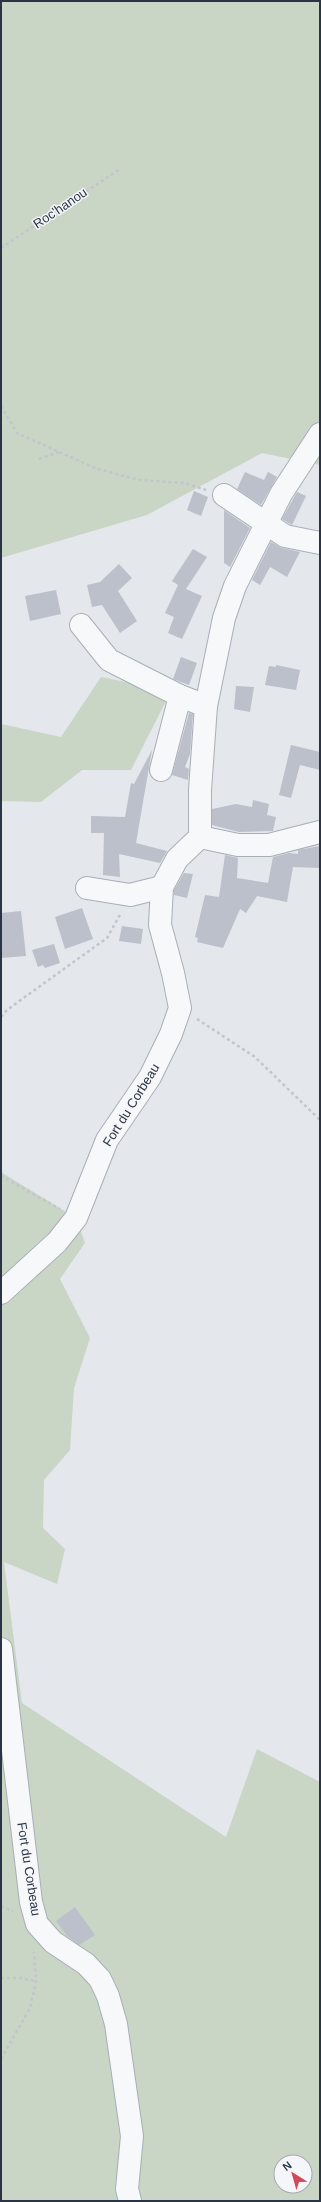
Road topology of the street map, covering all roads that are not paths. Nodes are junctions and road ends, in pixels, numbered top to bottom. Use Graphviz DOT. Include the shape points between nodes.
graph roads {
  1 [pos="320,434"];
  2 [pos="224,496"];
  3 [pos="267,525"];
  4 [pos="320,543"];
  5 [pos="81,625"];
  6 [pos="180,696"];
  7 [pos="206,706"];
  8 [pos="161,770"];
  9 [pos="320,832"];
  10 [pos="200,837"];
  11 [pos="162,887"];
  12 [pos="87,888"];
  13 [pos="1,1293"];
  14 [pos="1,1649"];
  15 [pos="130,2201"];
  1 -- 3 [label="street" via="281,494"];
  2 -- 3 [label="street"];
  3 -- 4 [label="street" via="286,536"];
  3 -- 7 [label="street" via="235,586 224,618"];
  5 -- 6 [label="street" via="109,660"];
  6 -- 7 [label="street"];
  6 -- 8 [label="street"];
  7 -- 10 [label="street" via="200,790"];
  9 -- 10 [label="street" via="269,845 238,845"];
  10 -- 11 [label="street" via="177,859"];
  11 -- 12 [label="street" via="130,895"];
  11 -- 13 [label="street, Fort du Corbeau" via="160,925 180,1008 171,1034 150,1077 107,1140 76,1218 57,1242"];
  14 -- 15 [label="street, Fort du Corbeau" via="31,1902 37,1924 53,1942 86,1964 100,1979 108,1996 116,2024 132,2136 127,2189"];
}
